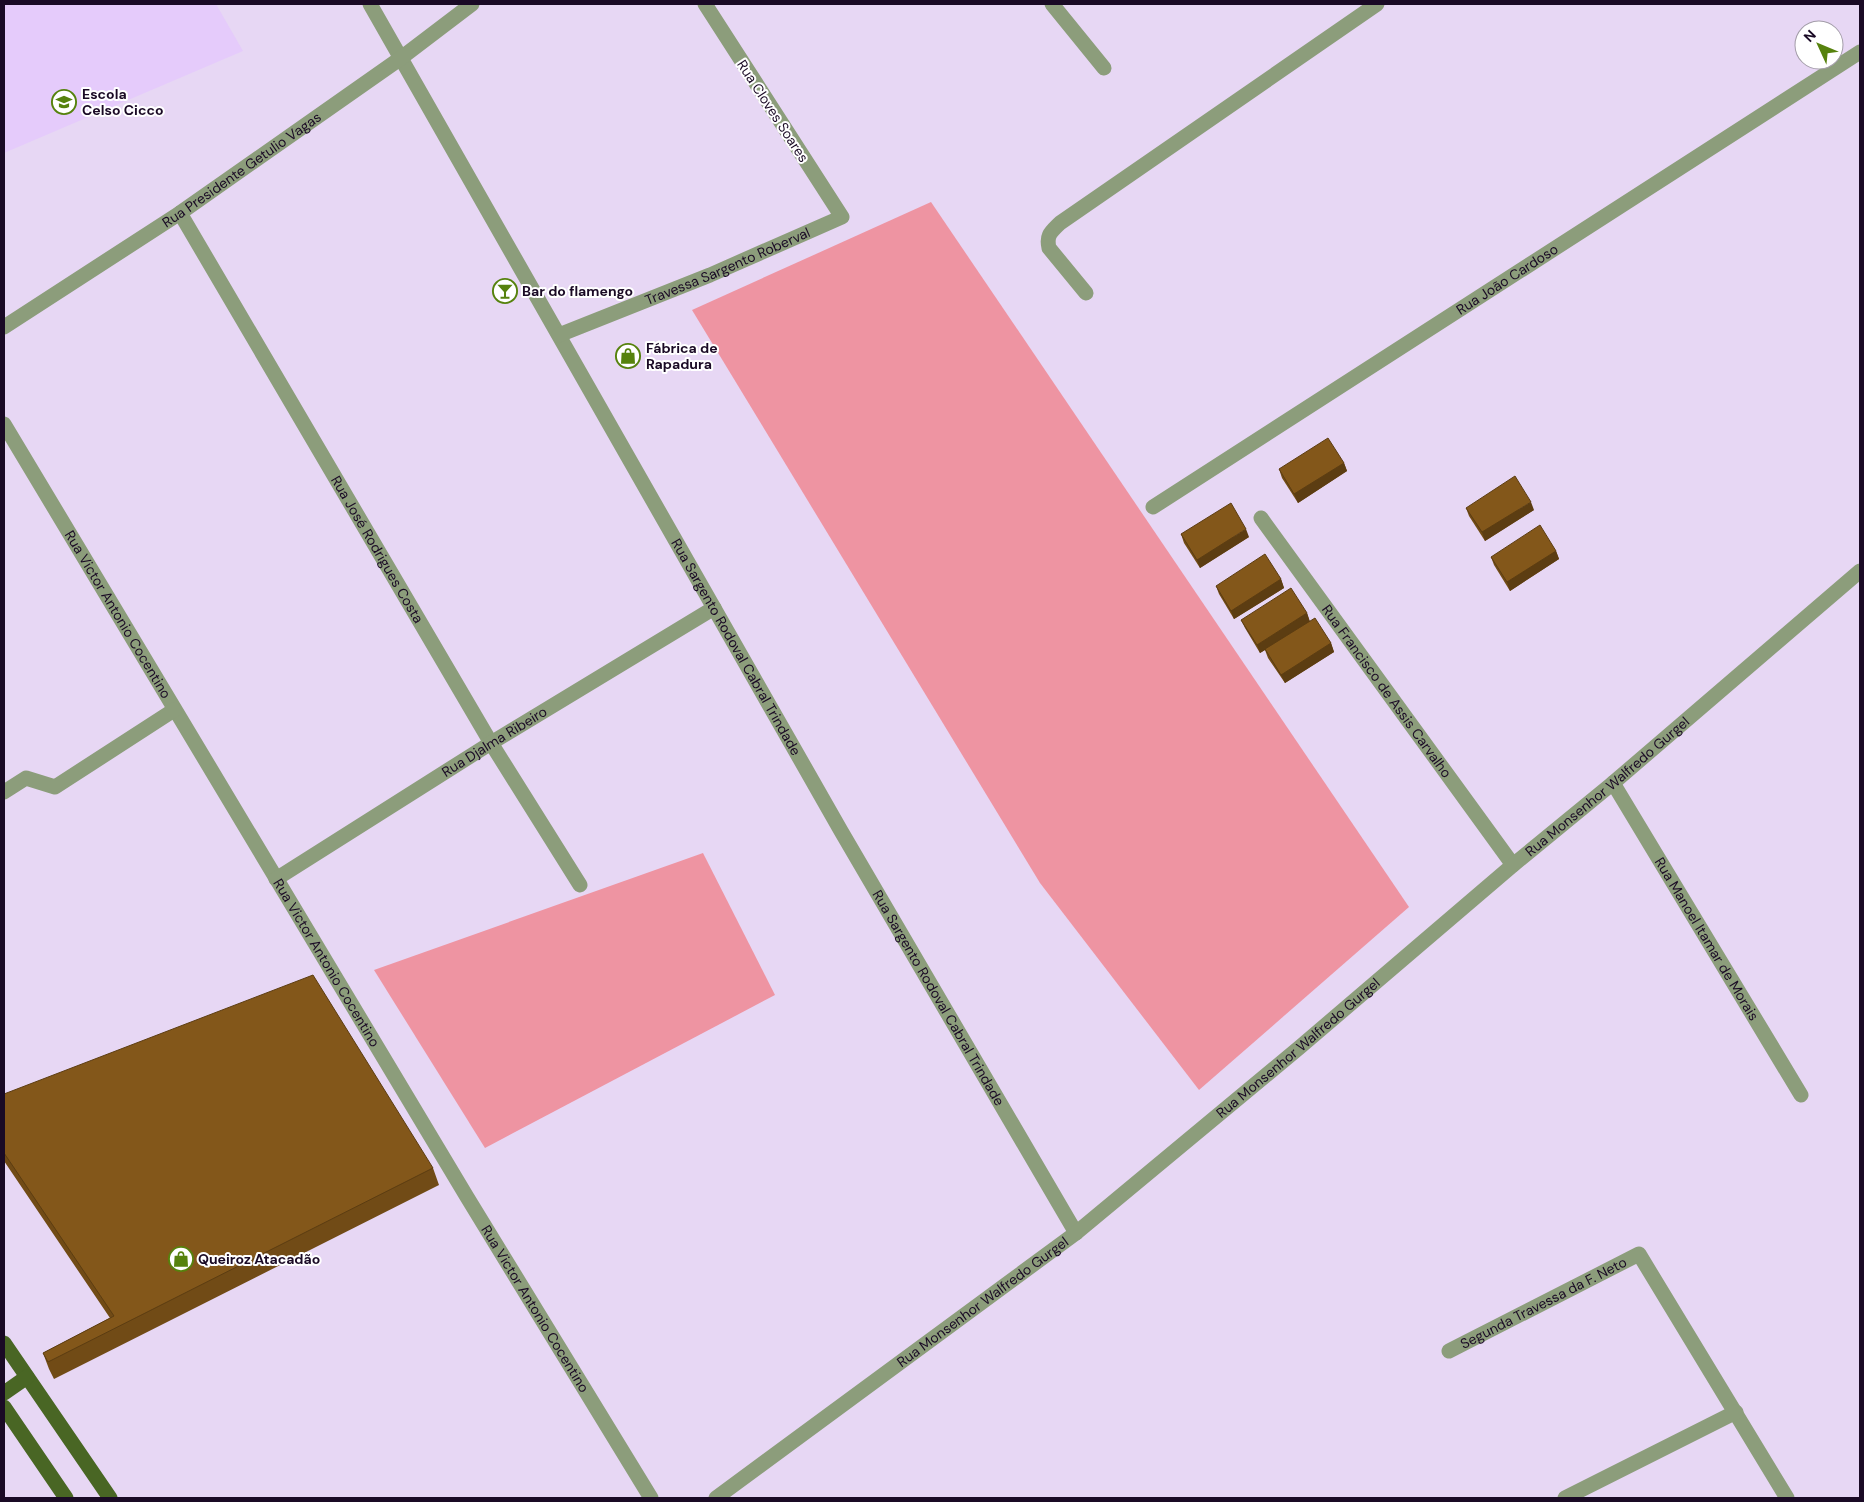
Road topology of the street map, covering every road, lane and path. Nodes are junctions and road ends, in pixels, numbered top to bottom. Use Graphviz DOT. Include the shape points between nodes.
graph roads {
  1 [pos="370,4"];
  2 [pos="472,4"];
  3 [pos="705,4"];
  4 [pos="1052,4"];
  5 [pos="1377,4"];
  6 [pos="1860,52"];
  7 [pos="401,58"];
  8 [pos="1104,68"];
  9 [pos="180,213"];
  10 [pos="842,217"];
  11 [pos="1086,293"];
  12 [pos="4,327"];
  13 [pos="559,335"];
  14 [pos="4,424"];
  15 [pos="1153,507"];
  16 [pos="1261,518"];
  17 [pos="1860,572"];
  18 [pos="714,608"];
  19 [pos="174,710"];
  20 [pos="491,744"];
  21 [pos="1613,783"];
  22 [pos="4,792"];
  23 [pos="1513,865"];
  24 [pos="276,879"];
  25 [pos="580,884"];
  26 [pos="1801,1095"];
  27 [pos="1076,1233"];
  28 [pos="4,1343"];
  29 [pos="1448,1351"];
  30 [pos="27,1377"];
  31 [pos="4,1394"];
  32 [pos="4,1407"];
  33 [pos="1736,1412"];
  34 [pos="66,1498"];
  35 [pos="110,1498"];
  36 [pos="650,1498"];
  37 [pos="716,1498"];
  38 [pos="1566,1498"];
  39 [pos="1787,1498"];
  1 -- 7 [label="street, Rua Sargento Rodoval Cabral Trindade"];
  2 -- 7 [label="street, Rua Presidente Getulio Vagas"];
  3 -- 10 [label="street, Rua Cloves Soares"];
  4 -- 8 [label="street"];
  5 -- 11 [label="street" via="1060,223 1047,240 1049,248"];
  6 -- 15 [label="street, Rua João Cardoso"];
  7 -- 9 [label="street, Rua Presidente Getulio Vagas"];
  7 -- 13 [label="street, Rua Sargento Rodoval Cabral Trindade"];
  9 -- 12 [label="street, Rua Presidente Getulio Vagas"];
  9 -- 20 [label="street, Rua José Rodrigues Costa"];
  10 -- 13 [label="street, Travessa Sargento Roberval" via="710,275"];
  13 -- 18 [label="street, Rua Sargento Rodoval Cabral Trindade"];
  14 -- 19 [label="street, Rua Victor Antonio Cocentino"];
  16 -- 23 [label="street, Rua Francisco de Assis Carvalho"];
  17 -- 21 [label="street, Rua Monsenhor Walfredo Gurgel"];
  18 -- 20 [label="street, Rua Djalma Ribeiro"];
  18 -- 27 [label="street, Rua Sargento Rodoval Cabral Trindade"];
  19 -- 22 [label="street" via="55,787 26,778"];
  19 -- 24 [label="street, Rua Victor Antonio Cocentino"];
  20 -- 24 [label="street, Rua Djalma Ribeiro"];
  20 -- 25 [label="street, Rua José Rodrigues Costa"];
  21 -- 23 [label="street, Rua Monsenhor Walfredo Gurgel"];
  21 -- 26 [label="street, Rua Manoel Itamar de Morais"];
  23 -- 27 [label="street, Rua Monsenhor Walfredo Gurgel"];
  24 -- 36 [label="street, Rua Victor Antonio Cocentino"];
  27 -- 37 [label="street, Rua Monsenhor Walfredo Gurgel"];
  28 -- 30 [label="main road"];
  29 -- 33 [label="street, Segunda Travessa da F. Neto" via="1639,1254"];
  30 -- 31 [label="main road"];
  30 -- 35 [label="main road"];
  32 -- 34 [label="main road"];
  33 -- 38 [label="street"];
  33 -- 39 [label="street"];
}
